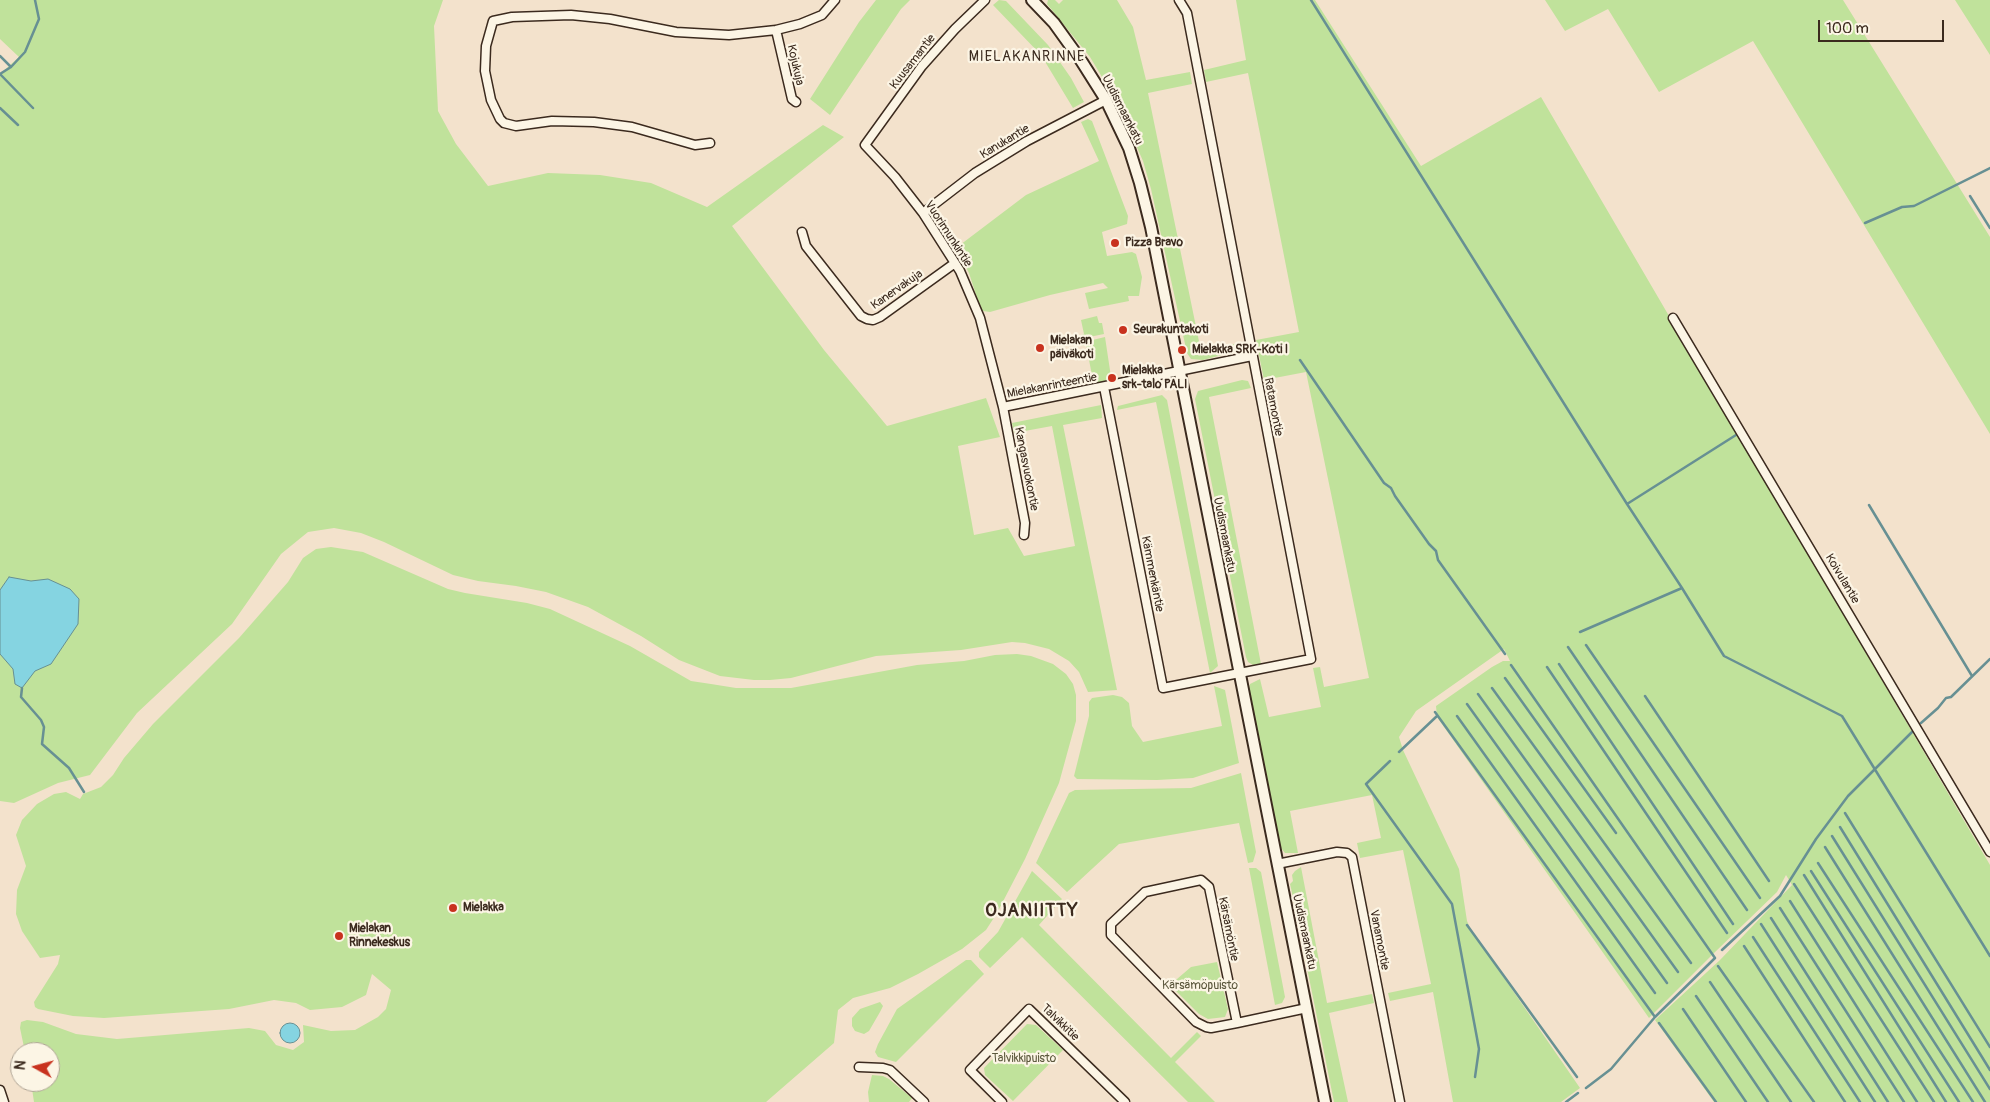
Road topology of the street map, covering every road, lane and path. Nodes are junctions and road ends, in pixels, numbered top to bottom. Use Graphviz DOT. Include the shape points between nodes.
graph roads {
  1 [pos="835,0"];
  2 [pos="985,0"];
  3 [pos="1032,0"];
  4 [pos="1179,0"];
  5 [pos="776,30"];
  6 [pos="1106,100"];
  7 [pos="796,102"];
  8 [pos="710,143"];
  9 [pos="866,145"];
  10 [pos="923,213"];
  11 [pos="802,232"];
  12 [pos="956,263"];
  13 [pos="1673,318"];
  14 [pos="1252,356"];
  15 [pos="1180,372"];
  16 [pos="1104,387"];
  17 [pos="1003,407"];
  18 [pos="1024,535"];
  19 [pos="1239,673"];
  20 [pos="1990,852"];
  21 [pos="1277,864"];
  22 [pos="1308,1008"];
  23 [pos="1237,1023"];
  24 [pos="859,1067"];
  25 [pos="0,1090"];
  26 [pos="4,1102"];
  27 [pos="924,1102"];
  28 [pos="1002,1102"];
  29 [pos="1125,1102"];
  30 [pos="1325,1102"];
  31 [pos="1400,1102"];
  1 -- 5 [label="street" via="815,19"];
  2 -- 9 [label="street, Kuusamantie" via="922,66"];
  3 -- 6 [label="street, Uudismaankatu" via="1054,23"];
  4 -- 14 [label="street, Ratamontie" via="1187,13"];
  5 -- 7 [label="street, Kojukuja" via="792,99"];
  5 -- 8 [label="street" via="729,35 694,34 592,17 552,14 493,21 486,46 485,71 491,100 504,123 516,126 552,121 612,124 695,145"];
  6 -- 10 [label="street, Kanukantie" via="982,168"];
  6 -- 15 [label="street, Uudismaankatu" via="1129,148 1140,183"];
  9 -- 10 [label="street, Vuorimunkintie"];
  10 -- 12 [label="street, Vuorimunkintie"];
  11 -- 12 [label="street, Kanervakuja" via="806,246 861,316 867,319 880,318"];
  12 -- 17 [label="street, Vuorimunkintie" via="980,318"];
  13 -- 20 [label="street, Koivulantie"];
  14 -- 15 [label="street, Mielakanrinteentie"];
  14 -- 19 [label="street, Ratamontie" via="1311,659"];
  15 -- 16 [label="street, Mielakanrinteentie"];
  15 -- 19 [label="street, Uudismaankatu"];
  16 -- 17 [label="street, Mielakanrinteentie"];
  16 -- 19 [label="street, Kämmenkäntie" via="1163,688"];
  17 -- 18 [label="street, Kangasvuokontie" via="1025,523"];
  19 -- 21 [label="street, Uudismaankatu"];
  21 -- 22 [label="street, Uudismaankatu"];
  21 -- 31 [label="street, Vanamontie" via="1337,852 1348,853 1352,857"];
  22 -- 23 [label="street, Kärsämöntie"];
  22 -- 30 [label="street, Uudismaankatu"];
  23 -- 23 [label="street, Kärsämöntie" via="1205,883 1201,880 1145,892 1111,924 1111,934 1196,1022 1211,1028"];
  24 -- 27 [label="street" via="890,1070"];
  25 -- 26 [label="street"];
  28 -- 29 [label="street, Talvikkitie" via="970,1070 1029,1009"];
}
